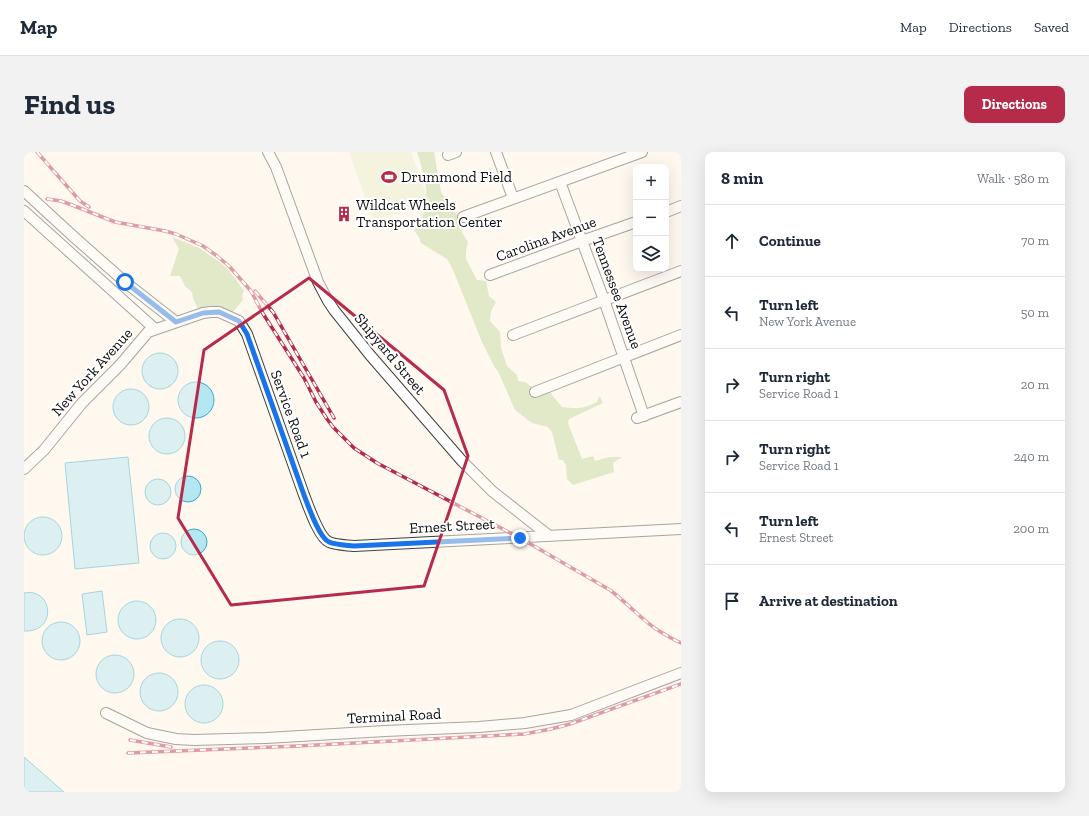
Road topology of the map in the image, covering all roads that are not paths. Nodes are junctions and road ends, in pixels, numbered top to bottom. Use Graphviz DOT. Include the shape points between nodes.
graph roads {
  1 [pos="268,152"];
  2 [pos="496,152"];
  3 [pos="642,152"];
  4 [pos="560,182"];
  5 [pos="24,191"];
  6 [pos="513,198"];
  7 [pos="681,206"];
  8 [pos="24,211"];
  9 [pos="669,211"];
  10 [pos="463,217"];
  11 [pos="633,223"];
  12 [pos="582,241"];
  13 [pos="681,271"];
  14 [pos="490,275"];
  15 [pos="604,300"];
  16 [pos="215,312"];
  17 [pos="176,322"];
  18 [pos="156,329"];
  19 [pos="513,335"];
  20 [pos="681,335"];
  21 [pos="624,357"];
  22 [pos="535,392"];
  23 [pos="681,402"];
  24 [pos="24,469"];
  25 [pos="681,529"];
  26 [pos="548,536"];
  27 [pos="323,537"];
  28 [pos="681,673"];
  29 [pos="106,713"];
  1 -- 26 [label="street, Shipyard Street" via="282,181 318,282 328,301 370,355 462,461 492,491"];
  2 -- 6 [label="street"];
  3 -- 4 [label="street"];
  4 -- 6 [label="street"];
  4 -- 12 [label="street, Tennessee Avenue"];
  5 -- 17 [label="street" via="125,282"];
  6 -- 10 [label="street"];
  7 -- 9 [label="street"];
  8 -- 18 [label="street"];
  11 -- 12 [label="street, Carolina Avenue"];
  12 -- 14 [label="street, Carolina Avenue"];
  12 -- 15 [label="street, Tennessee Avenue"];
  13 -- 15 [label="street"];
  15 -- 19 [label="street"];
  15 -- 21 [label="street, Tennessee Avenue"];
  16 -- 17 [label="street, New York Avenue" via="203,313"];
  16 -- 27 [label="street, Service Road 1" via="239,321 247,334 304,495"];
  17 -- 18 [label="street, New York Avenue"];
  18 -- 24 [label="street, New York Avenue" via="148,332 82,403 44,450"];
  20 -- 21 [label="street"];
  21 -- 22 [label="street"];
  21 -- 23 [label="street, Tennessee Avenue" via="640,417"];
  25 -- 26 [label="street, Ernest Street"];
  26 -- 27 [label="street, Ernest Street" via="354,546 328,542"];
  28 -- 29 [label="street, Terminal Road" via="571,715 479,727 194,740 147,733"];
}
